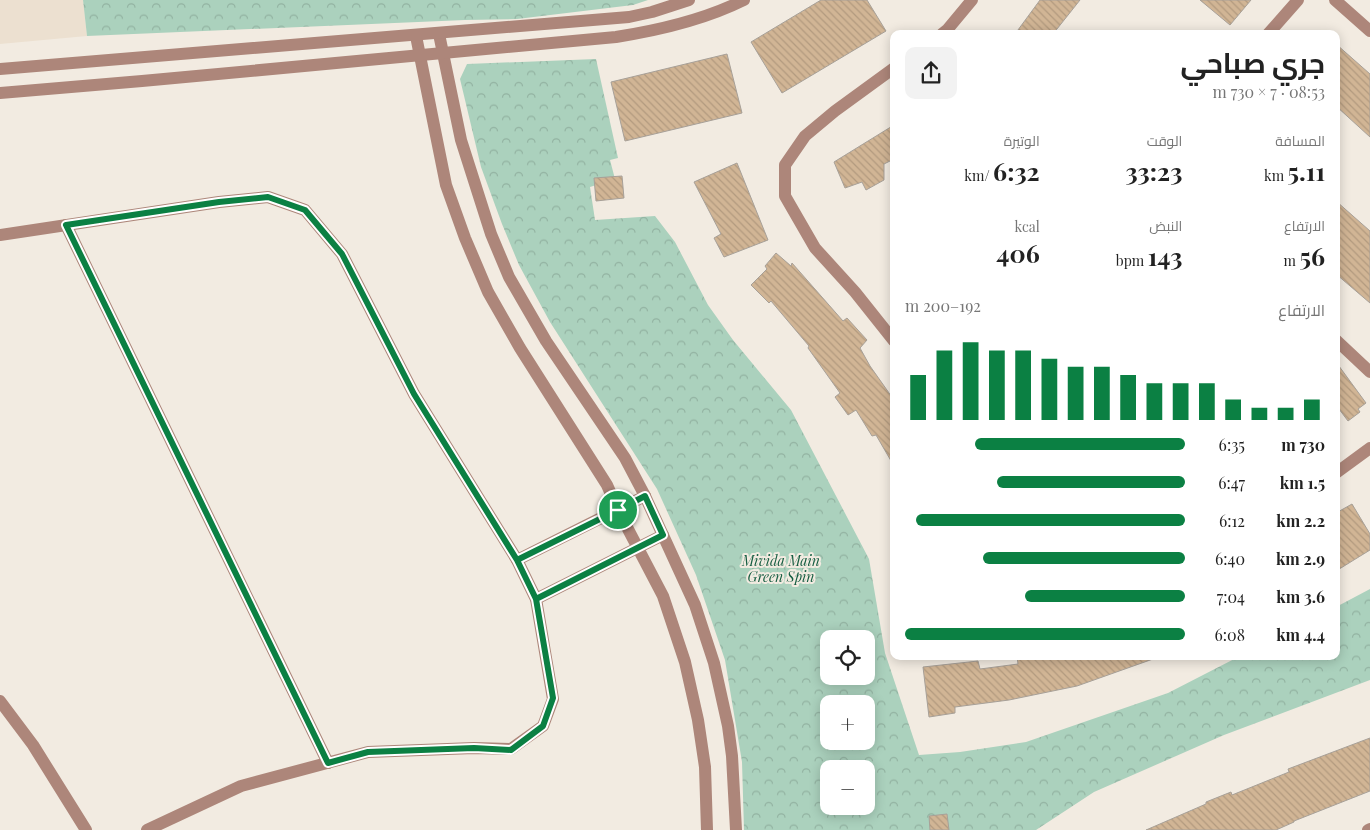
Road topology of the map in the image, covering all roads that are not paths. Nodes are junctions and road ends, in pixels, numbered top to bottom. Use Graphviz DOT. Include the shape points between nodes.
graph roads {
  1 [pos="689,0"];
  2 [pos="744,0"];
  3 [pos="972,0"];
  4 [pos="1298,0"];
  5 [pos="1335,0"];
  6 [pos="947,30"];
  7 [pos="1272,30"];
  8 [pos="1370,31"];
  9 [pos="439,34"];
  10 [pos="416,36"];
  11 [pos="443,53"];
  12 [pos="420,55"];
  13 [pos="0,70"];
  14 [pos="890,71"];
  15 [pos="0,93"];
  16 [pos="66,225"];
  17 [pos="0,236"];
  18 [pos="890,336"];
  19 [pos="1340,344"];
  20 [pos="1370,372"];
  21 [pos="1370,448"];
  22 [pos="1340,470"];
  23 [pos="645,496"];
  24 [pos="618,510"];
  25 [pos="663,535"];
  26 [pos="639,548"];
  27 [pos="517,560"];
  28 [pos="536,599"];
  29 [pos="0,701"];
  30 [pos="328,763"];
  31 [pos="86,830"];
  32 [pos="147,830"];
  33 [pos="707,830"];
  34 [pos="736,830"];
  1 -- 9 [label="street" via="630,17"];
  2 -- 11 [label="street" via="715,13 650,32"];
  3 -- 6 [label="street"];
  4 -- 7 [label="street"];
  5 -- 8 [label="street"];
  9 -- 10 [label="street"];
  9 -- 11 [label="street"];
  10 -- 12 [label="street"];
  10 -- 13 [label="street"];
  11 -- 12 [label="street"];
  11 -- 23 [label="street" via="461,140 491,234 509,277 546,341 625,458"];
  12 -- 15 [label="street"];
  12 -- 24 [label="street" via="446,185 488,292 607,484"];
  14 -- 18 [label="street" via="805,136 785,165 786,196 815,248"];
  16 -- 17 [label="street"];
  16 -- 27 [label="street" via="268,197 305,210 342,254 414,394"];
  16 -- 30 [label="street"];
  19 -- 20 [label="street"];
  21 -- 22 [label="street"];
  23 -- 24 [label="street"];
  23 -- 25 [label="street"];
  24 -- 26 [label="street"];
  24 -- 27 [label="street"];
  25 -- 26 [label="street"];
  25 -- 34 [label="street" via="695,605 714,663 729,734"];
  26 -- 28 [label="street"];
  26 -- 33 [label="street" via="663,596 685,662 705,767"];
  27 -- 28 [label="street"];
  28 -- 30 [label="street" via="553,698 543,726 511,750 474,748 368,752"];
  29 -- 31 [label="street" via="33,745"];
  30 -- 32 [label="street" via="242,786"];
}
